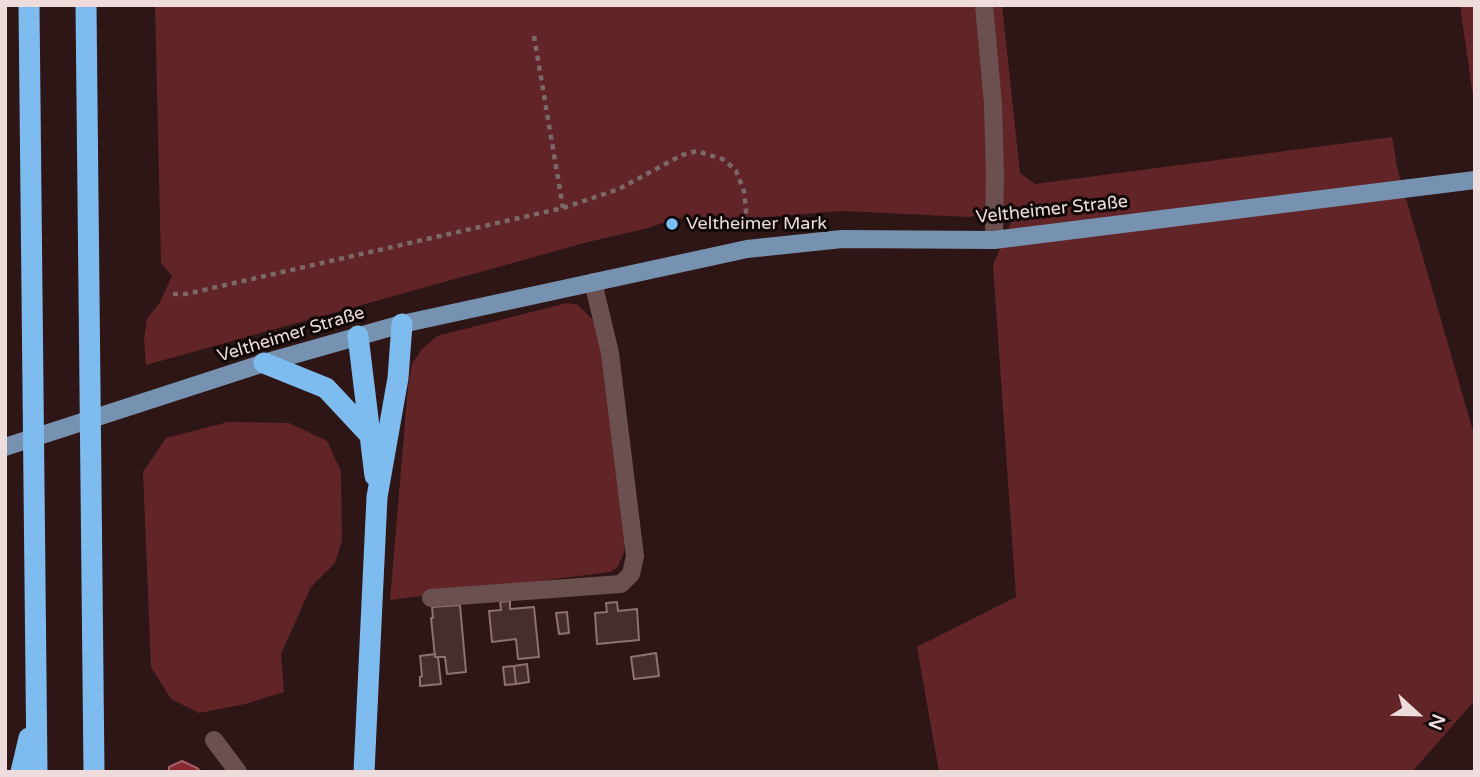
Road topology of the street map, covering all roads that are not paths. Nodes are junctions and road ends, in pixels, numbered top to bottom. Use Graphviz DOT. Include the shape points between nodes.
graph roads {
  1 [pos="29,5"];
  2 [pos="86,5"];
  3 [pos="984,5"];
  4 [pos="1475,180"];
  5 [pos="994,240"];
  6 [pos="593,282"];
  7 [pos="402,324"];
  8 [pos="358,336"];
  9 [pos="264,363"];
  10 [pos="368,433"];
  11 [pos="5,447"];
  12 [pos="377,497"];
  13 [pos="430,598"];
  14 [pos="36,702"];
  15 [pos="93,719"];
  16 [pos="214,740"];
  17 [pos="21,772"];
  18 [pos="37,772"];
  19 [pos="93,772"];
  20 [pos="101,772"];
  21 [pos="238,772"];
  22 [pos="364,772"];
  1 -- 14 [label="highway"];
  2 -- 15 [label="highway"];
  3 -- 5 [label="street" via="994,139"];
  4 -- 5 [label="main road, Veltheimer Straße"];
  5 -- 6 [label="main road, Veltheimer Straße" via="842,239 752,249"];
  6 -- 7 [label="main road, Veltheimer Straße"];
  6 -- 13 [label="street" via="610,353 635,556 631,574 621,584"];
  7 -- 8 [label="main road, Veltheimer Straße"];
  7 -- 12 [label="highway" via="398,378"];
  8 -- 9 [label="main road, Veltheimer Straße"];
  8 -- 10 [label="highway"];
  9 -- 10 [label="highway" via="326,388"];
  9 -- 11 [label="main road, Veltheimer Straße"];
  10 -- 12 [label="highway"];
  12 -- 22 [label="highway"];
  14 -- 17 [label="highway"];
  14 -- 18 [label="highway"];
  15 -- 19 [label="highway"];
  15 -- 20 [label="highway"];
  16 -- 21 [label="street"];
}
